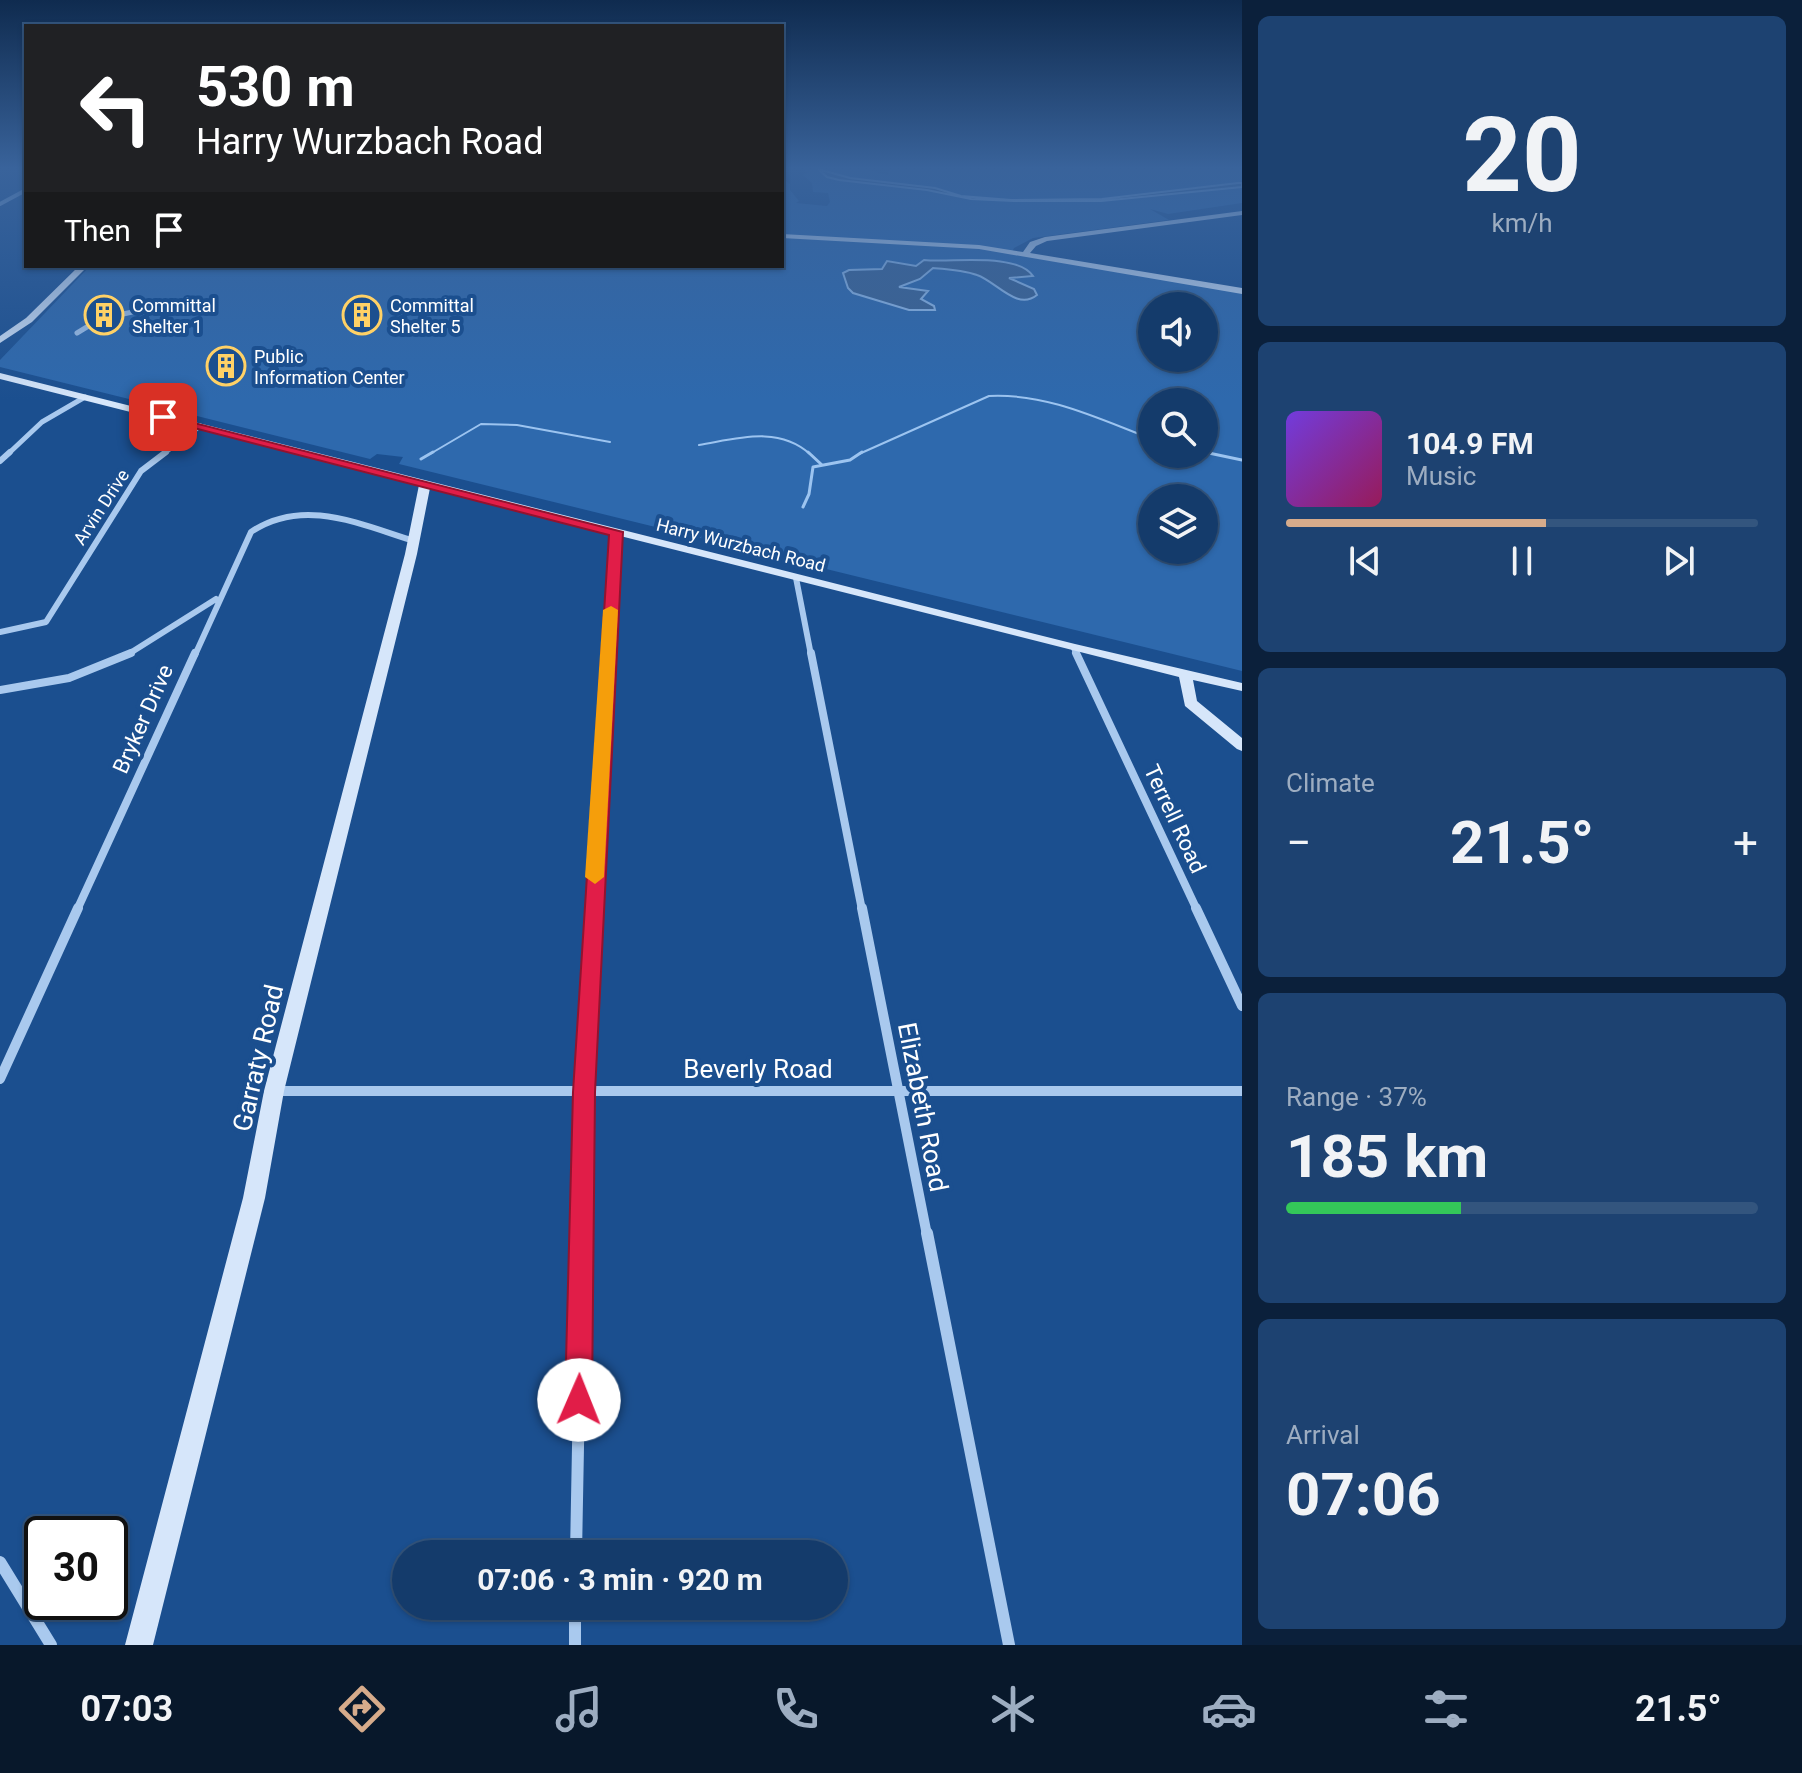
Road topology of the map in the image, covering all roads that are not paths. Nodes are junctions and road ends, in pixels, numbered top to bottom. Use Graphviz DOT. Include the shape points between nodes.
graph roads {
  1 [pos="958,246"];
  2 [pos="1024,246"];
  3 [pos="1032,246"];
  4 [pos="1000,251"];
  5 [pos="1027,251"];
  6 [pos="82,268"];
  7 [pos="1242,291"];
  8 [pos="137,311"];
  9 [pos="77,333"];
  10 [pos="0,340"];
  11 [pos="0,376"];
  12 [pos="85,397"];
  13 [pos="200,426"];
  14 [pos="0,461"];
  15 [pos="425,483"];
  16 [pos="616,532"];
  17 [pos="414,541"];
  18 [pos="796,578"];
  19 [pos="217,599"];
  20 [pos="0,632"];
  21 [pos="1074,648"];
  22 [pos="1185,672"];
  23 [pos="1242,687"];
  24 [pos="0,690"];
  25 [pos="1242,746"];
  26 [pos="1242,1006"];
  27 [pos="0,1079"];
  28 [pos="897,1090"];
  29 [pos="274,1091"];
  30 [pos="1242,1091"];
  31 [pos="584,1092"];
  32 [pos="576,1540"];
  33 [pos="0,1562"];
  34 [pos="575,1620"];
  35 [pos="51,1645"];
  36 [pos="139,1645"];
  37 [pos="575,1645"];
  38 [pos="1009,1645"];
  1 -- 4 [label="street"];
  2 -- 4 [label="street"];
  3 -- 5 [label="street"];
  4 -- 5 [label="street"];
  5 -- 7 [label="street"];
  6 -- 10 [label="street" via="29,320"];
  8 -- 9 [label="street" via="100,319"];
  11 -- 12 [label="street, Harry Wurzbach Road"];
  12 -- 13 [label="street, Harry Wurzbach Road"];
  12 -- 14 [label="street" via="42,422"];
  13 -- 15 [label="street, Harry Wurzbach Road"];
  13 -- 20 [label="street, Arvin Drive" via="141,471 46,622"];
  15 -- 16 [label="street, Harry Wurzbach Road"];
  15 -- 17 [label="street, Garraty Road"];
  16 -- 18 [label="street, Harry Wurzbach Road"];
  16 -- 31 [label="street"];
  17 -- 19 [label="street, Bryker Drive" via="316,514 273,517 251,532"];
  17 -- 29 [label="street, Garraty Road"];
  18 -- 21 [label="street, Harry Wurzbach Road"];
  18 -- 28 [label="street, Elizabeth Road"];
  19 -- 24 [label="street" via="92,671"];
  19 -- 27 [label="street, Bryker Drive"];
  21 -- 22 [label="street, Harry Wurzbach Road"];
  21 -- 26 [label="street, Terrell Road"];
  22 -- 23 [label="street, Harry Wurzbach Road"];
  22 -- 25 [label="street" via="1190,703"];
  28 -- 30 [label="street, Beverly Road"];
  28 -- 31 [label="street, Beverly Road"];
  28 -- 38 [label="street, Elizabeth Road"];
  29 -- 31 [label="street, Beverly Road"];
  29 -- 36 [label="street, Garraty Road" via="254,1198"];
  31 -- 32 [label="street"];
  33 -- 35 [label="street"];
  34 -- 37 [label="street"];
}
